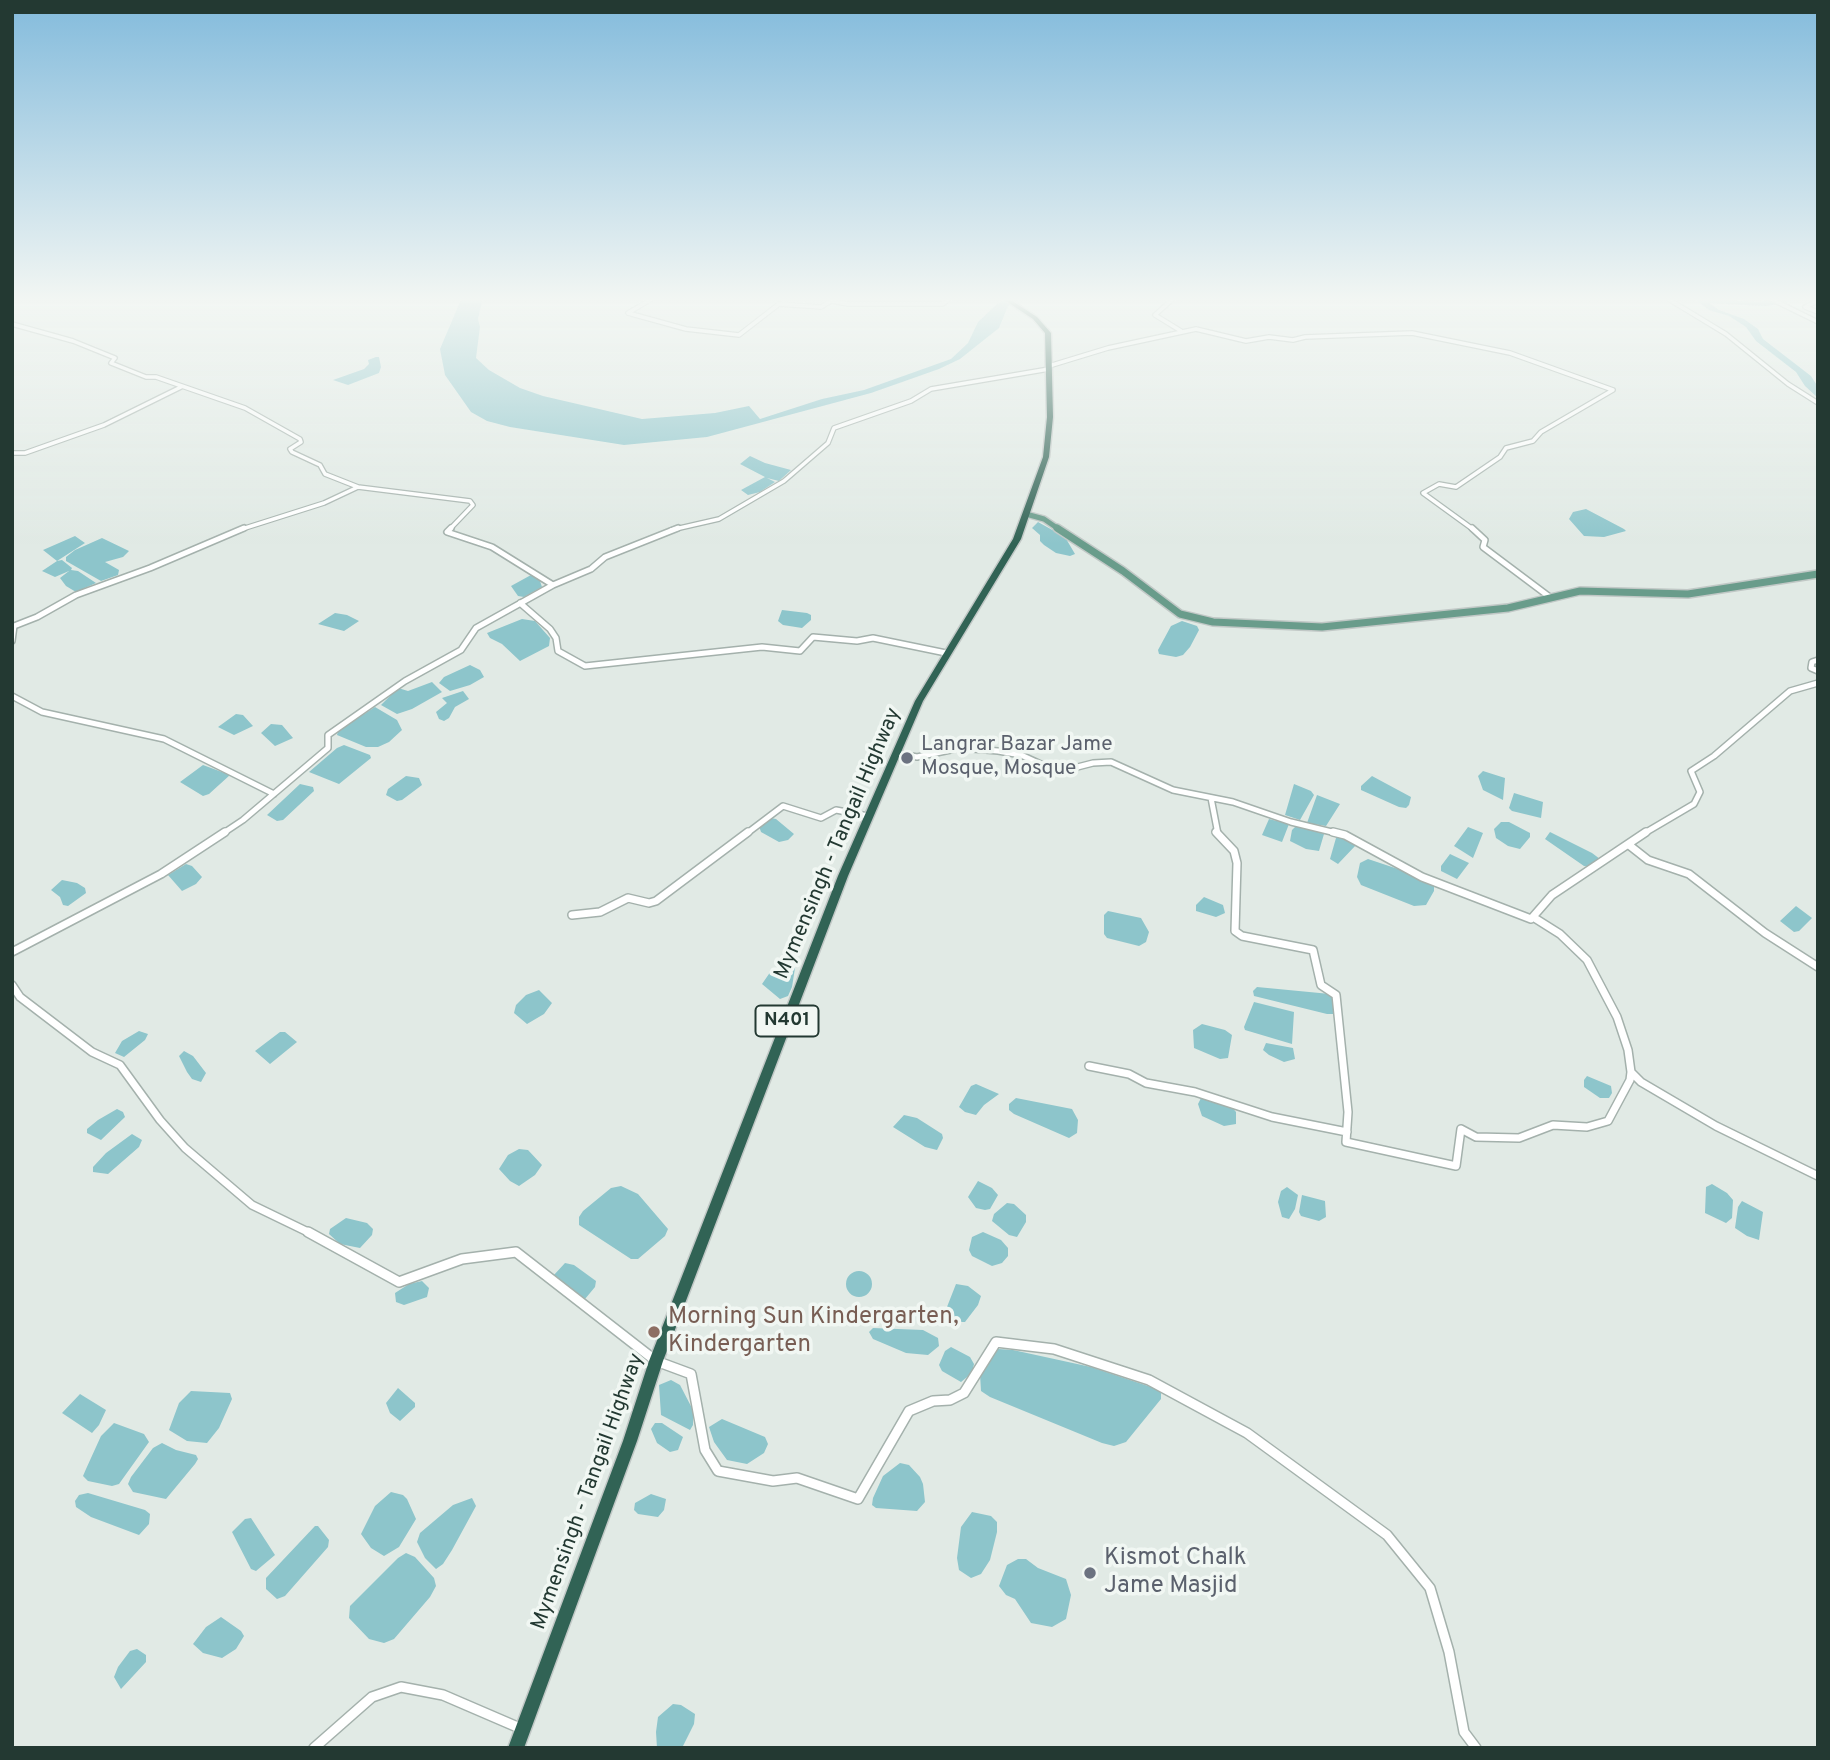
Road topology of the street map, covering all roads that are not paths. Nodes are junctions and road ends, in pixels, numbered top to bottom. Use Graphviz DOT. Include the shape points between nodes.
graph roads {
  1 [pos="160,379"];
  2 [pos="986,379"];
  3 [pos="1049,379"];
  4 [pos="1585,379"];
  5 [pos="1782,379"];
  6 [pos="181,387"];
  7 [pos="1818,403"];
  8 [pos="12,453"];
  9 [pos="358,487"];
  10 [pos="1026,514"];
  11 [pos="1818,574"];
  12 [pos="553,584"];
  13 [pos="1551,598"];
  14 [pos="520,603"];
  15 [pos="12,640"];
  16 [pos="946,653"];
  17 [pos="1818,660"];
  18 [pos="1818,671"];
  19 [pos="1818,683"];
  20 [pos="12,696"];
  21 [pos="896,754"];
  22 [pos="274,794"];
  23 [pos="1211,798"];
  24 [pos="867,816"];
  25 [pos="1629,845"];
  26 [pos="572,915"];
  27 [pos="1532,917"];
  28 [pos="12,952"];
  29 [pos="1818,967"];
  30 [pos="12,985"];
  31 [pos="1089,1066"];
  32 [pos="1631,1072"];
  33 [pos="1347,1132"];
  34 [pos="1818,1176"];
  35 [pos="656,1362"];
  36 [pos="523,1729"];
  37 [pos="314,1748"];
  38 [pos="516,1748"];
  39 [pos="1476,1748"];
  1 -- 6 [label="street"];
  2 -- 12 [label="street" via="930,389 911,401 834,428 828,443 784,481 719,519 672,529"];
  3 -- 10 [label="highway, Mymensingh - Tangail Highway / N401" via="1050,435"];
  4 -- 13 [label="street" via="1613,389 1533,441 1506,448 1457,487 1439,484 1423,493 1469,524 1485,540 1483,547"];
  5 -- 7 [label="street"];
  6 -- 8 [label="street" via="104,425 25,453"];
  6 -- 9 [label="street" via="245,408 300,439 292,452 320,465 325,474"];
  9 -- 12 [label="street" via="470,501 473,505 447,532 492,547"];
  9 -- 15 [label="street" via="76,595 14,626"];
  10 -- 13 [label="main road" via="1044,519 1180,614 1201,621 1322,627 1508,608"];
  10 -- 16 [label="highway, Mymensingh - Tangail Highway / N401" via="1003,564"];
  11 -- 13 [label="main road" via="1688,594 1580,591"];
  12 -- 14 [label="street"];
  14 -- 16 [label="street" via="550,629 558,651 585,666 762,648 800,651 813,637 873,638"];
  14 -- 22 [label="street" via="475,628 461,650 405,681 328,735 328,748"];
  16 -- 21 [label="highway, Mymensingh - Tangail Highway / N401"];
  17 -- 18 [label="street" via="1811,668"];
  19 -- 25 [label="street" via="1790,691 1691,771 1700,792 1695,804"];
  20 -- 22 [label="street" via="42,712 164,739"];
  21 -- 23 [label="street" via="917,757 950,749 998,751 1021,755 1058,772 1111,762 1173,790"];
  21 -- 24 [label="highway, Mymensingh - Tangail Highway / N401"];
  22 -- 28 [label="street" via="162,874"];
  23 -- 27 [label="street" via="1345,835 1422,877"];
  23 -- 33 [label="street" via="1216,832 1234,851 1237,863 1235,931 1313,950 1321,985 1336,995"];
  24 -- 26 [label="street" via="836,810 821,818 783,806 656,901 628,898 600,912"];
  24 -- 35 [label="highway, Mymensingh - Tangail Highway / N401"];
  25 -- 27 [label="street" via="1552,895"];
  25 -- 29 [label="street" via="1648,860 1689,874"];
  27 -- 32 [label="street" via="1560,934 1587,960 1617,1017"];
  30 -- 35 [label="street" via="20,997 92,1052 120,1065 185,1148 252,1205 399,1282 462,1259 516,1252"];
  31 -- 33 [label="street" via="1272,1117"];
  32 -- 33 [label="street" via="1608,1121 1572,1128 1553,1125 1519,1138 1476,1137 1461,1129 1456,1166 1346,1142"];
  32 -- 34 [label="street" via="1716,1126"];
  35 -- 36 [label="highway, Mymensingh - Tangail Highway / N401"];
  35 -- 39 [label="street" via="691,1374 705,1450 718,1471 772,1481 797,1478 858,1499 909,1411 964,1393 996,1342 1054,1349 1149,1380 1247,1433 1387,1535 1430,1588 1449,1652 1464,1732"];
  36 -- 37 [label="street" via="443,1695 401,1687 372,1697"];
  36 -- 38 [label="highway, Mymensingh - Tangail Highway / N401"];
}
